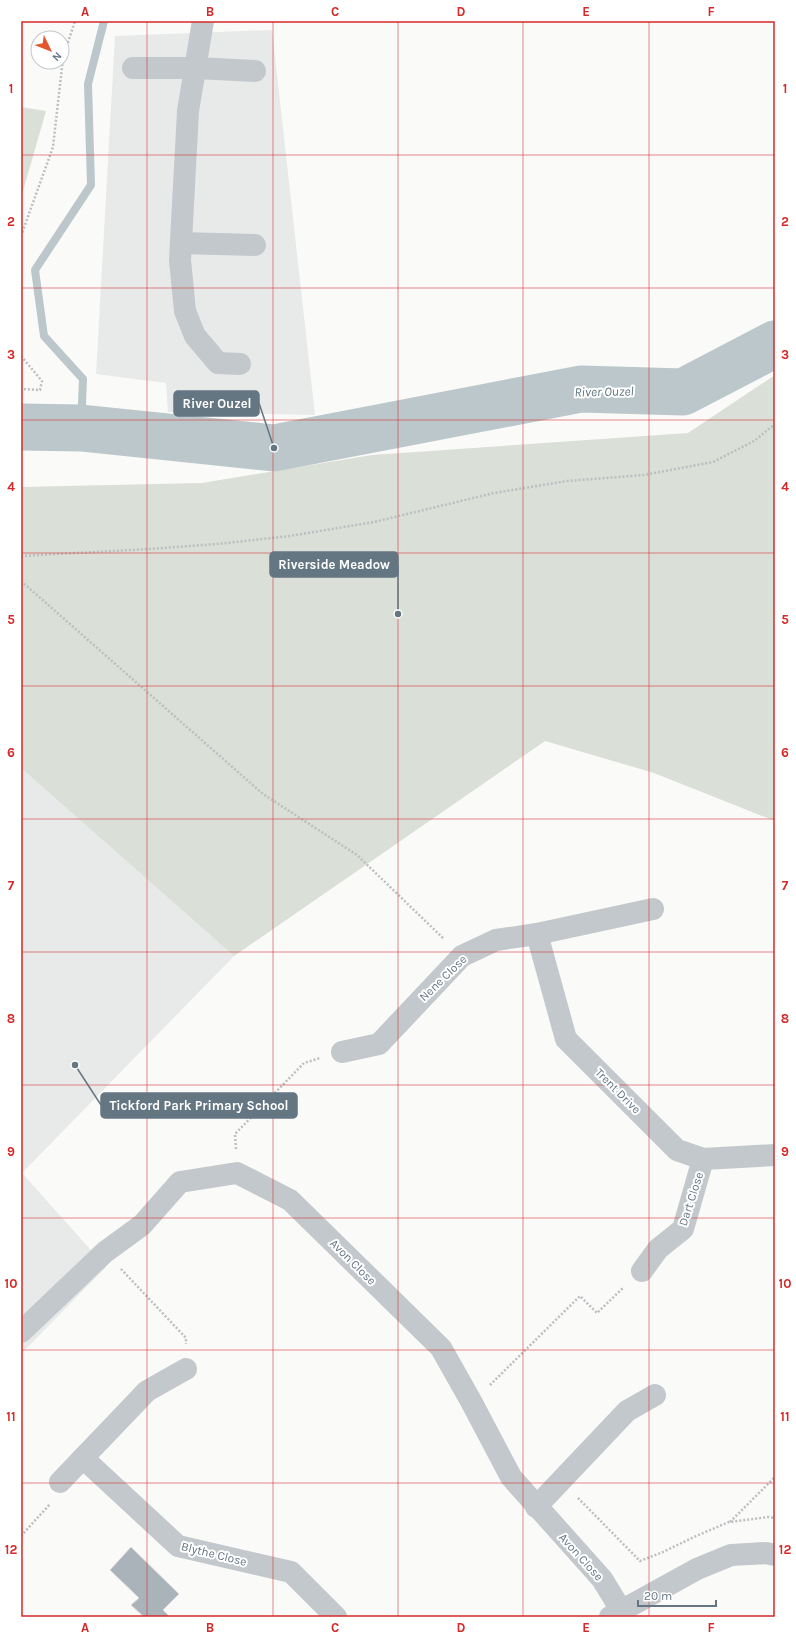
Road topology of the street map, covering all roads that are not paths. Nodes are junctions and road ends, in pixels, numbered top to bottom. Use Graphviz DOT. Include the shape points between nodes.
graph roads {
  1 [pos="203,21"];
  2 [pos="134,68"];
  3 [pos="196,68"];
  4 [pos="254,71"];
  5 [pos="181,243"];
  6 [pos="255,245"];
  7 [pos="240,364"];
  8 [pos="653,909"];
  9 [pos="537,934"];
  10 [pos="342,1052"];
  11 [pos="775,1155"];
  12 [pos="703,1159"];
  13 [pos="642,1271"];
  14 [pos="21,1332"];
  15 [pos="186,1369"];
  16 [pos="655,1394"];
  17 [pos="83,1458"];
  18 [pos="60,1482"];
  19 [pos="536,1507"];
  20 [pos="775,1554"];
  21 [pos="615,1614"];
  22 [pos="336,1617"];
  1 -- 3 [label="street"];
  2 -- 3 [label="street"];
  3 -- 4 [label="street"];
  3 -- 5 [label="street" via="188,111"];
  5 -- 6 [label="street"];
  5 -- 7 [label="street" via="185,311 196,336 218,363"];
  8 -- 9 [label="street, Nene Close"];
  9 -- 10 [label="street, Nene Close" via="496,940 462,956 379,1044"];
  9 -- 12 [label="street, Trent Drive" via="566,1039 677,1150"];
  11 -- 12 [label="street, Trent Drive"];
  12 -- 13 [label="street, Dart Close" via="683,1229 658,1249"];
  14 -- 19 [label="street, Avon Close" via="105,1252 142,1225 180,1182 237,1173 290,1200 441,1348 511,1477"];
  15 -- 17 [label="street" via="147,1391"];
  16 -- 19 [label="street" via="627,1411"];
  17 -- 18 [label="street"];
  17 -- 22 [label="street, Blythe Close" via="178,1546 290,1572"];
  19 -- 21 [label="street, Avon Close" via="602,1579"];
  20 -- 21 [label="street" via="731,1555 698,1569"];
}
